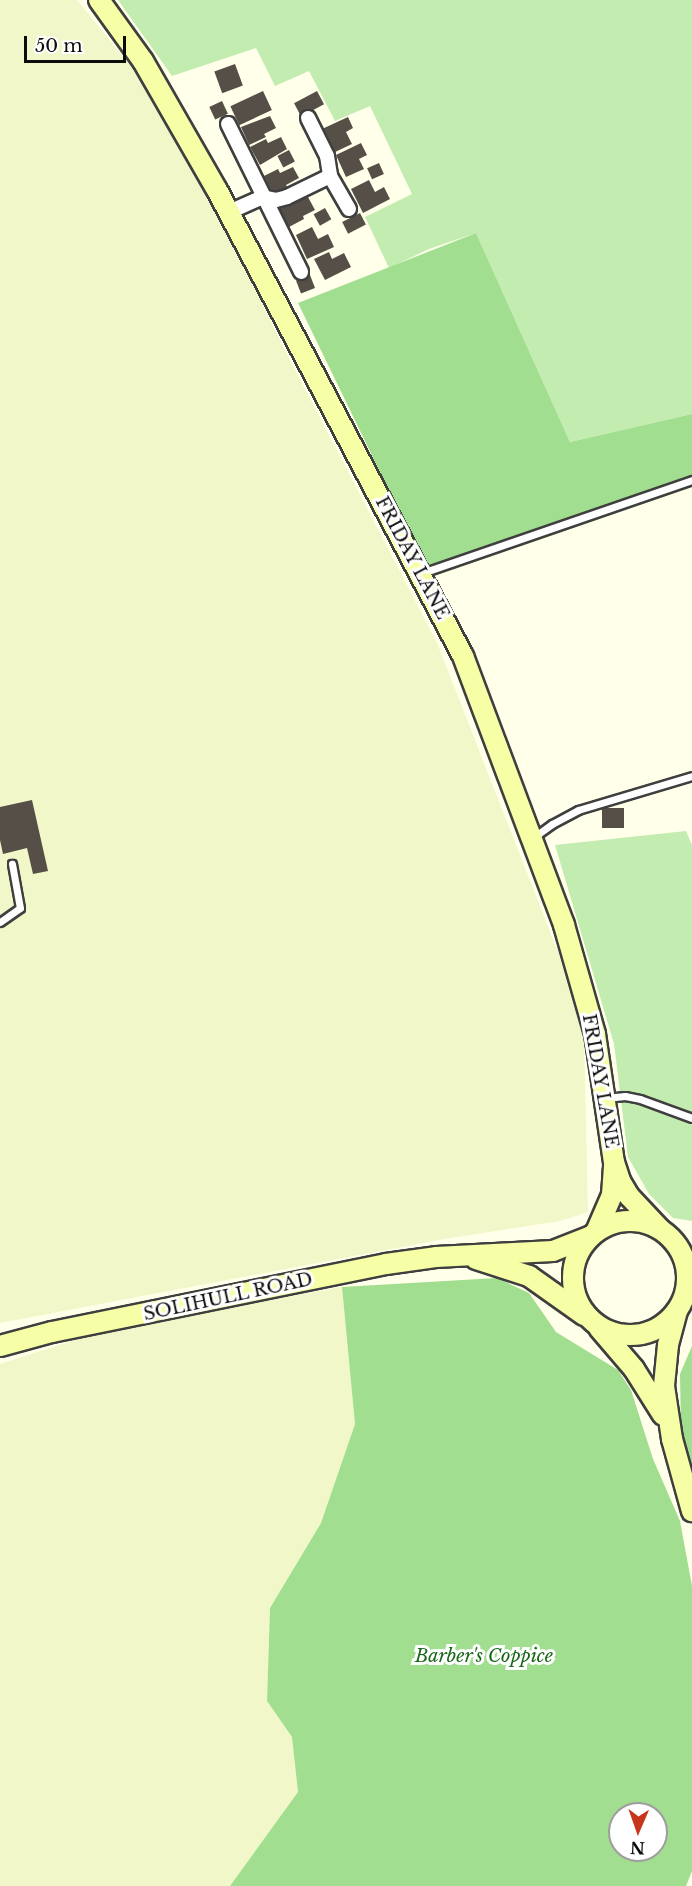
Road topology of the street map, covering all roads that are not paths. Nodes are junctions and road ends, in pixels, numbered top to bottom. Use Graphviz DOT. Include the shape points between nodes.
graph roads {
  1 [pos="99,0"];
  2 [pos="308,118"];
  3 [pos="228,124"];
  4 [pos="330,176"];
  5 [pos="262,197"];
  6 [pos="349,209"];
  7 [pos="230,212"];
  8 [pos="301,272"];
  9 [pos="692,480"];
  10 [pos="420,574"];
  11 [pos="692,776"];
  12 [pos="532,839"];
  13 [pos="12,864"];
  14 [pos="0,922"];
  15 [pos="604,1098"];
  16 [pos="692,1118"];
  17 [pos="614,1162"];
  18 [pos="664,1231"];
  19 [pos="593,1234"];
  20 [pos="692,1241"];
  21 [pos="458,1255"];
  22 [pos="684,1301"];
  23 [pos="592,1321"];
  24 [pos="0,1346"];
  25 [pos="669,1426"];
  26 [pos="692,1511"];
  1 -- 7 [label="street, FRIDAY LANE" via="143,61"];
  2 -- 4 [label="street" via="327,156"];
  3 -- 5 [label="street"];
  4 -- 5 [label="street" via="287,197"];
  4 -- 6 [label="street"];
  5 -- 7 [label="street"];
  5 -- 8 [label="street"];
  7 -- 10 [label="street, FRIDAY LANE"];
  9 -- 10 [label="lane"];
  10 -- 12 [label="street, FRIDAY LANE" via="464,656"];
  11 -- 12 [label="lane" via="578,810"];
  12 -- 15 [label="street, FRIDAY LANE" via="564,925 595,1034"];
  13 -- 14 [label="lane" via="20,908"];
  15 -- 16 [label="lane" via="640,1099"];
  15 -- 17 [label="street, FRIDAY LANE"];
  17 -- 18 [label="street, FRIDAY LANE" via="629,1196"];
  17 -- 19 [label="street, FRIDAY LANE" via="612,1195"];
  18 -- 19 [label="street" via="626,1222"];
  18 -- 20 [label="street"];
  18 -- 22 [label="street" via="676,1242 684,1263"];
  19 -- 21 [label="street, SOLIHULL ROAD" via="553,1251"];
  19 -- 23 [label="street" via="580,1251 573,1274 576,1295"];
  21 -- 23 [label="street, SOLIHULL ROAD" via="529,1276"];
  21 -- 24 [label="street, SOLIHULL ROAD" via="386,1264"];
  22 -- 23 [label="street" via="661,1325 642,1333 620,1334"];
  22 -- 25 [label="street" via="665,1362"];
  23 -- 25 [label="street" via="645,1384"];
  25 -- 26 [label="street"];
}
